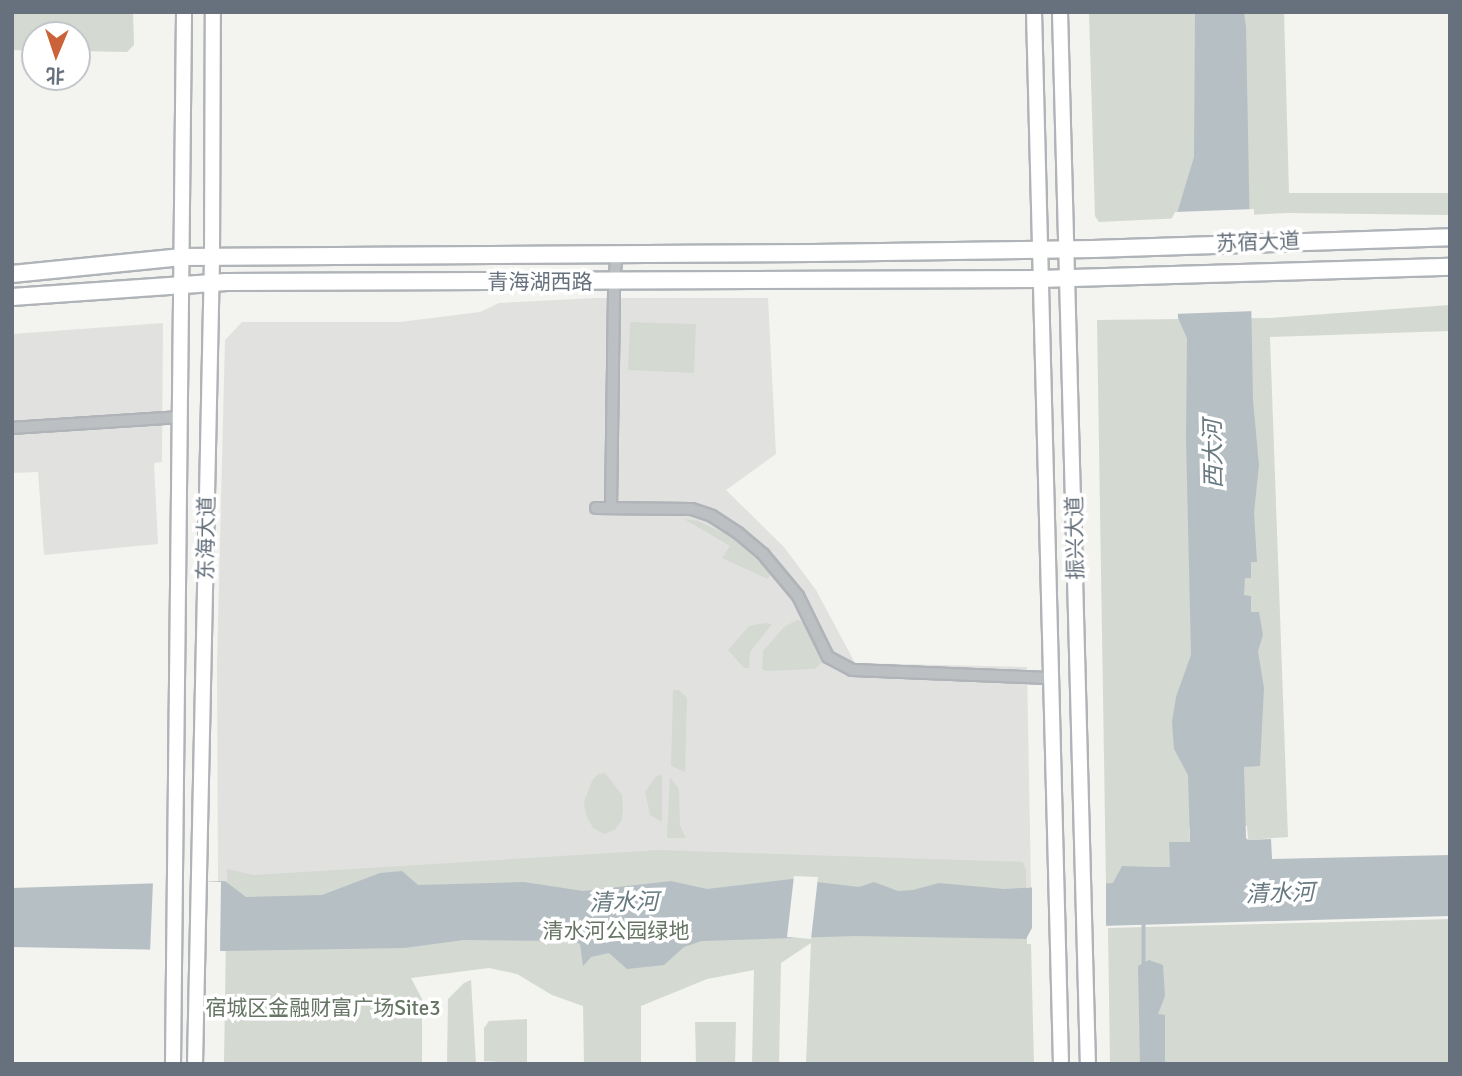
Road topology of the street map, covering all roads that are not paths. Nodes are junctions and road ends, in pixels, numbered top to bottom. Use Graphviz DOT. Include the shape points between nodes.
graph roads {
  1 [pos="184,12"];
  2 [pos="213,12"];
  3 [pos="1034,12"];
  4 [pos="1060,12"];
  5 [pos="1450,237"];
  6 [pos="1039,248"];
  7 [pos="1066,248"];
  8 [pos="617,254"];
  9 [pos="182,257"];
  10 [pos="212,257"];
  11 [pos="1450,267"];
  12 [pos="12,274"];
  13 [pos="1068,278"];
  14 [pos="1039,279"];
  15 [pos="614,281"];
  16 [pos="212,283"];
  17 [pos="181,285"];
  18 [pos="12,297"];
  19 [pos="180,416"];
  20 [pos="12,428"];
  21 [pos="596,508"];
  22 [pos="611,508"];
  23 [pos="1050,678"];
  24 [pos="173,1064"];
  25 [pos="195,1064"];
  26 [pos="1061,1064"];
  27 [pos="1088,1064"];
  1 -- 9 [label="street, 东海大道"];
  2 -- 10 [label="street, 东海大道"];
  3 -- 6 [label="street, 振兴大道"];
  4 -- 7 [label="street, 振兴大道"];
  5 -- 7 [label="main road, 苏宿大道"];
  6 -- 7 [label="main road, 青海湖西路"];
  6 -- 8 [label="main road, 青海湖西路"];
  6 -- 14 [label="street, 振兴大道"];
  7 -- 13 [label="street, 振兴大道"];
  8 -- 10 [label="main road, 青海湖西路"];
  8 -- 15 [label="street"];
  9 -- 10 [label="main road, 青海湖西路"];
  9 -- 12 [label="main road, 青海湖西路"];
  9 -- 17 [label="street, 东海大道"];
  10 -- 16 [label="street, 东海大道"];
  11 -- 13 [label="main road, 苏宿大道"];
  13 -- 14 [label="main road, 青海湖西路"];
  13 -- 27 [label="street, 振兴大道"];
  14 -- 15 [label="main road, 青海湖西路"];
  14 -- 23 [label="street, 振兴大道"];
  15 -- 16 [label="main road, 青海湖西路"];
  15 -- 22 [label="street"];
  16 -- 17 [label="main road, 青海湖西路"];
  16 -- 25 [label="street, 东海大道"];
  17 -- 18 [label="main road, 青海湖西路"];
  17 -- 19 [label="street, 东海大道"];
  19 -- 20 [label="street"];
  19 -- 24 [label="street, 东海大道"];
  21 -- 22 [label="street"];
  22 -- 23 [label="street" via="692,509 738,533 763,554 798,596 828,657 852,670"];
  23 -- 26 [label="street, 振兴大道"];
}
